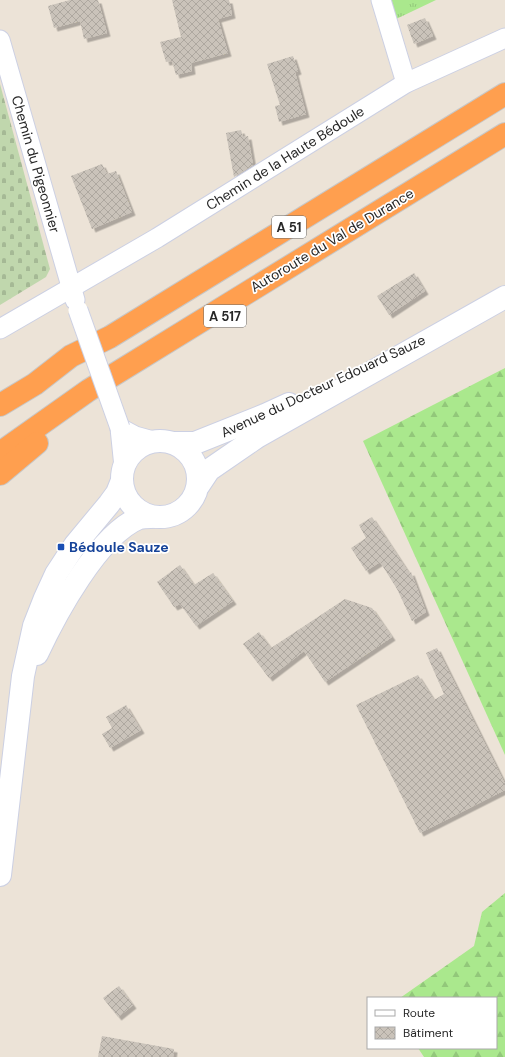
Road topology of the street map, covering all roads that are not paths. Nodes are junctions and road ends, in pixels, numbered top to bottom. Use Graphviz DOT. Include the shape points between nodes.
graph roads {
  1 [pos="381,0"];
  2 [pos="505,38"];
  3 [pos="0,40"];
  4 [pos="406,83"];
  5 [pos="505,94"];
  6 [pos="505,134"];
  7 [pos="454,165"];
  8 [pos="70,288"];
  9 [pos="505,297"];
  10 [pos="469,318"];
  11 [pos="0,329"];
  12 [pos="0,405"];
  13 [pos="120,428"];
  14 [pos="164,442"];
  15 [pos="0,453"];
  16 [pos="0,474"];
  17 [pos="123,475"];
  18 [pos="199,485"];
  19 [pos="151,517"];
  20 [pos="20,698"];
  21 [pos="4,827"];
  22 [pos="0,875"];
  1 -- 4 [label="street"];
  2 -- 4 [label="street, Chemin de la Haute Bédoule"];
  3 -- 8 [label="street, Chemin du Pigeonnier"];
  4 -- 8 [label="street, Chemin de la Haute Bédoule" via="157,238"];
  5 -- 12 [label="highway, A 51" via="110,337 71,356 36,384"];
  6 -- 7 [label="highway, Autoroute du Val de Durance / A 51"];
  7 -- 15 [label="highway, Autoroute du Val de Durance / A 51" via="101,382"];
  7 -- 16 [label="highway, A 517" via="93,402"];
  8 -- 11 [label="street, Chemin de la Haute Bédoule"];
  8 -- 13 [label="street, Chemin du Pigeonnier, bridge"];
  9 -- 10 [label="street, Avenue du Docteur Edouard Sauze"];
  10 -- 14 [label="street, Avenue du Docteur Edouard Sauze" via="265,415 195,443"];
  10 -- 18 [label="street, Avenue du Docteur Edouard Sauze" via="257,437 209,470"];
  13 -- 14 [label="street" via="135,436"];
  13 -- 17 [label="street, Chemin du Pigeonnier"];
  14 -- 17 [label="street" via="144,444 135,449 128,457"];
  14 -- 18 [label="street" via="185,450 194,460"];
  17 -- 19 [label="street" via="124,494 140,512"];
  17 -- 20 [label="street" via="117,493 56,574 34,626"];
  18 -- 19 [label="street" via="193,499 174,516"];
  19 -- 20 [label="street" via="140,518 128,524 112,537 81,576 63,603 33,661"];
  20 -- 21 [label="street"];
  21 -- 22 [label="street"];
}
